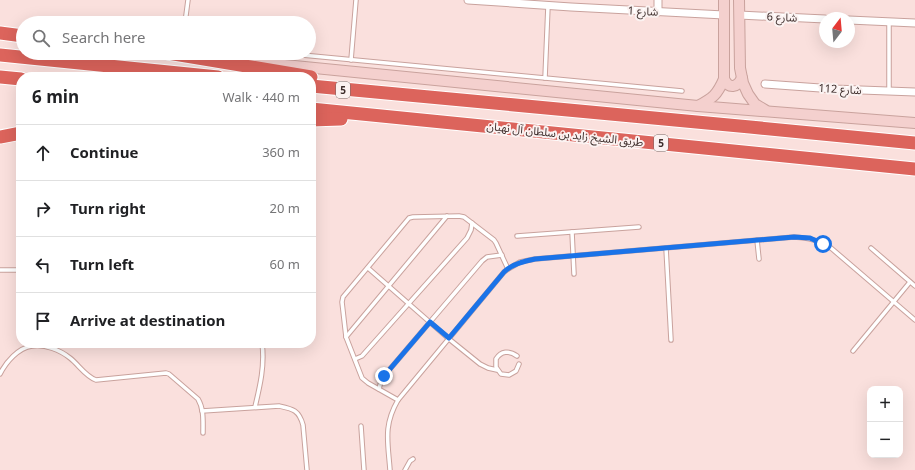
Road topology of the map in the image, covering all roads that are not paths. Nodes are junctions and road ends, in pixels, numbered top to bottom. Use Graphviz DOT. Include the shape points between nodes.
graph roads {
  1 [pos="188,0"];
  2 [pos="356,0"];
  3 [pos="468,0"];
  4 [pos="658,0"];
  5 [pos="724,0"];
  6 [pos="739,0"];
  7 [pos="483,1"];
  8 [pos="571,4"];
  9 [pos="548,6"];
  10 [pos="658,12"];
  11 [pos="724,15"];
  12 [pos="186,16"];
  13 [pos="739,16"];
  14 [pos="819,19"];
  15 [pos="855,20"];
  16 [pos="889,22"];
  17 [pos="915,23"];
  18 [pos="0,33"];
  19 [pos="16,35"];
  20 [pos="0,55"];
  21 [pos="316,56"];
  22 [pos="16,57"];
  23 [pos="50,60"];
  24 [pos="212,60"];
  25 [pos="241,60"];
  26 [pos="351,60"];
  27 [pos="168,72"];
  28 [pos="282,72"];
  29 [pos="0,77"];
  30 [pos="316,78"];
  31 [pos="545,78"];
  32 [pos="742,78"];
  33 [pos="16,79"];
  34 [pos="724,79"];
  35 [pos="765,84"];
  36 [pos="316,87"];
  37 [pos="682,91"];
  38 [pos="889,91"];
  39 [pos="915,92"];
  40 [pos="374,93"];
  41 [pos="698,106"];
  42 [pos="316,110"];
  43 [pos="765,110"];
  44 [pos="407,119"];
  45 [pos="316,120"];
  46 [pos="915,123"];
  47 [pos="915,143"];
  48 [pos="870,164"];
  49 [pos="915,169"];
  50 [pos="915,174"];
  51 [pos="447,216"];
  52 [pos="472,223"];
  53 [pos="639,227"];
  54 [pos="572,232"];
  55 [pos="517,236"];
  56 [pos="757,240"];
  57 [pos="666,248"];
  58 [pos="871,248"];
  59 [pos="502,255"];
  60 [pos="573,255"];
  61 [pos="759,259"];
  62 [pos="368,268"];
  63 [pos="508,269"];
  64 [pos="0,270"];
  65 [pos="16,270"];
  66 [pos="574,274"];
  67 [pos="910,282"];
  68 [pos="389,286"];
  69 [pos="915,286"];
  70 [pos="894,302"];
  71 [pos="408,303"];
  72 [pos="915,320"];
  73 [pos="430,322"];
  74 [pos="346,337"];
  75 [pos="449,338"];
  76 [pos="671,340"];
  77 [pos="27,348"];
  78 [pos="50,348"];
  79 [pos="262,348"];
  80 [pos="852,351"];
  81 [pos="517,356"];
  82 [pos="355,359"];
  83 [pos="519,364"];
  84 [pos="497,370"];
  85 [pos="0,374"];
  86 [pos="379,389"];
  87 [pos="398,400"];
  88 [pos="255,407"];
  89 [pos="202,411"];
  90 [pos="361,426"];
  91 [pos="203,433"];
  92 [pos="413,459"];
  93 [pos="306,470"];
  94 [pos="364,470"];
  95 [pos="390,470"];
  96 [pos="405,470"];
  1 -- 12 [label="lane"];
  2 -- 26 [label="lane"];
  3 -- 7 [label="street, شارع 1"];
  4 -- 10 [label="street"];
  5 -- 11 [label="main road"];
  6 -- 13 [label="main road"];
  7 -- 9 [label="street, شارع 1"];
  8 -- 9 [label="street, شارع 1"];
  8 -- 10 [label="street, شارع 1"];
  9 -- 31 [label="lane"];
  10 -- 11 [label="street, شارع 1"];
  11 -- 34 [label="main road"];
  13 -- 14 [label="street, شارع 6"];
  13 -- 32 [label="main road"];
  15 -- 16 [label="street"];
  16 -- 17 [label="street"];
  16 -- 38 [label="lane"];
  18 -- 19 [label="highway"];
  20 -- 22 [label="highway"];
  21 -- 26 [label="lane"];
  23 -- 27 [label="highway"];
  24 -- 28 [label="highway"];
  25 -- 41 [label="main road"];
  26 -- 31 [label="lane"];
  29 -- 33 [label="highway"];
  30 -- 40 [label="highway" via="346,83"];
  31 -- 37 [label="lane"];
  32 -- 34 [label="main road" via="736,86 726,84"];
  32 -- 43 [label="main road" via="755,104"];
  34 -- 41 [label="main road" via="718,91"];
  35 -- 38 [label="street, شارع 112"];
  36 -- 40 [label="highway, طريق الشيخ زايد بن سلطان آل نهيان / 5"];
  38 -- 39 [label="street, شارع 112"];
  40 -- 47 [label="highway, طريق الشيخ زايد بن سلطان آل نهيان / 5"];
  41 -- 43 [label="main road"];
  42 -- 44 [label="highway, طريق الشيخ زايد بن سلطان آل نهيان / 5"];
  43 -- 46 [label="main road"];
  44 -- 45 [label="highway"];
  44 -- 48 [label="highway, طريق الشيخ زايد بن سلطان آل نهيان / 5"];
  48 -- 49 [label="highway, طريق الشيخ زايد بن سلطان آل نهيان / 5"];
  48 -- 50 [label="highway"];
  51 -- 52 [label="lane" via="464,217"];
  51 -- 62 [label="lane" via="409,218"];
  51 -- 68 [label="lane"];
  52 -- 59 [label="lane" via="494,240"];
  52 -- 71 [label="lane" via="467,238"];
  53 -- 54 [label="lane"];
  54 -- 55 [label="lane"];
  54 -- 60 [label="lane"];
  56 -- 57 [label="lane"];
  56 -- 61 [label="lane"];
  56 -- 70 [label="lane" via="794,237 816,240 831,248"];
  57 -- 60 [label="lane"];
  57 -- 76 [label="lane"];
  58 -- 67 [label="lane"];
  59 -- 63 [label="lane"];
  59 -- 73 [label="lane" via="487,257 482,261"];
  60 -- 63 [label="lane" via="528,260"];
  60 -- 66 [label="lane"];
  62 -- 68 [label="lane"];
  62 -- 74 [label="lane" via="343,297"];
  63 -- 75 [label="lane"];
  64 -- 65 [label="lane"];
  67 -- 69 [label="lane"];
  67 -- 70 [label="lane"];
  68 -- 71 [label="lane"];
  68 -- 74 [label="lane"];
  70 -- 72 [label="lane"];
  70 -- 80 [label="lane"];
  71 -- 73 [label="lane"];
  71 -- 82 [label="lane" via="362,356"];
  73 -- 75 [label="lane"];
  73 -- 86 [label="lane" via="384,376"];
  74 -- 82 [label="lane"];
  75 -- 84 [label="lane" via="480,364"];
  75 -- 87 [label="lane"];
  77 -- 85 [label="lane" via="7,362"];
  78 -- 89 [label="lane" via="60,351 90,378 96,380 169,374 198,399"];
  79 -- 88 [label="lane" via="260,388"];
  81 -- 84 [label="lane" via="507,352 500,355 496,359"];
  82 -- 86 [label="lane" via="362,378"];
  83 -- 84 [label="lane" via="516,372 509,375 501,374"];
  86 -- 87 [label="lane"];
  87 -- 95 [label="lane" via="390,416 387,431"];
  88 -- 89 [label="lane"];
  88 -- 93 [label="lane" via="279,406 297,411 303,425"];
  89 -- 91 [label="lane"];
  90 -- 94 [label="lane"];
  92 -- 96 [label="lane"];
}
